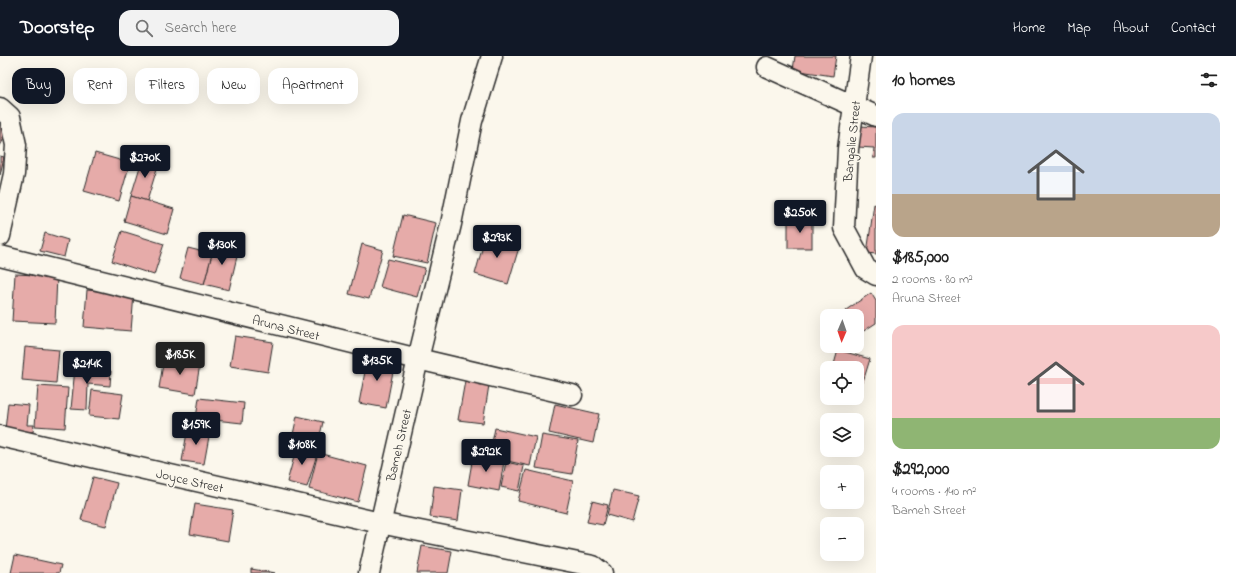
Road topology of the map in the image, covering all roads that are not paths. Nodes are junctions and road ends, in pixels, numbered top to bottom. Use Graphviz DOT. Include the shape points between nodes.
graph roads {
  1 [pos="492,56"];
  2 [pos="861,56"];
  3 [pos="767,67"];
  4 [pos="854,107"];
  5 [pos="0,108"];
  6 [pos="876,116"];
  7 [pos="0,236"];
  8 [pos="0,256"];
  9 [pos="871,272"];
  10 [pos="418,359"];
  11 [pos="572,395"];
  12 [pos="0,436"];
  13 [pos="380,523"];
  14 [pos="369,573"];
  15 [pos="602,573"];
  1 -- 10 [label="street, Bameh Street" via="472,121 451,224"];
  2 -- 4 [label="street, Bangalie Street"];
  3 -- 4 [label="street"];
  4 -- 6 [label="street"];
  4 -- 9 [label="street, Bangalie Street" via="848,148 844,228"];
  5 -- 7 [label="street" via="10,117 16,145 14,174"];
  8 -- 10 [label="street, Aruna Street"];
  10 -- 11 [label="street, Aruna Street"];
  10 -- 13 [label="street, Bameh Street"];
  12 -- 13 [label="street, Joyce Street"];
  13 -- 14 [label="street, Bameh Street"];
  13 -- 15 [label="street, Joyce Street" via="593,566"];
}
